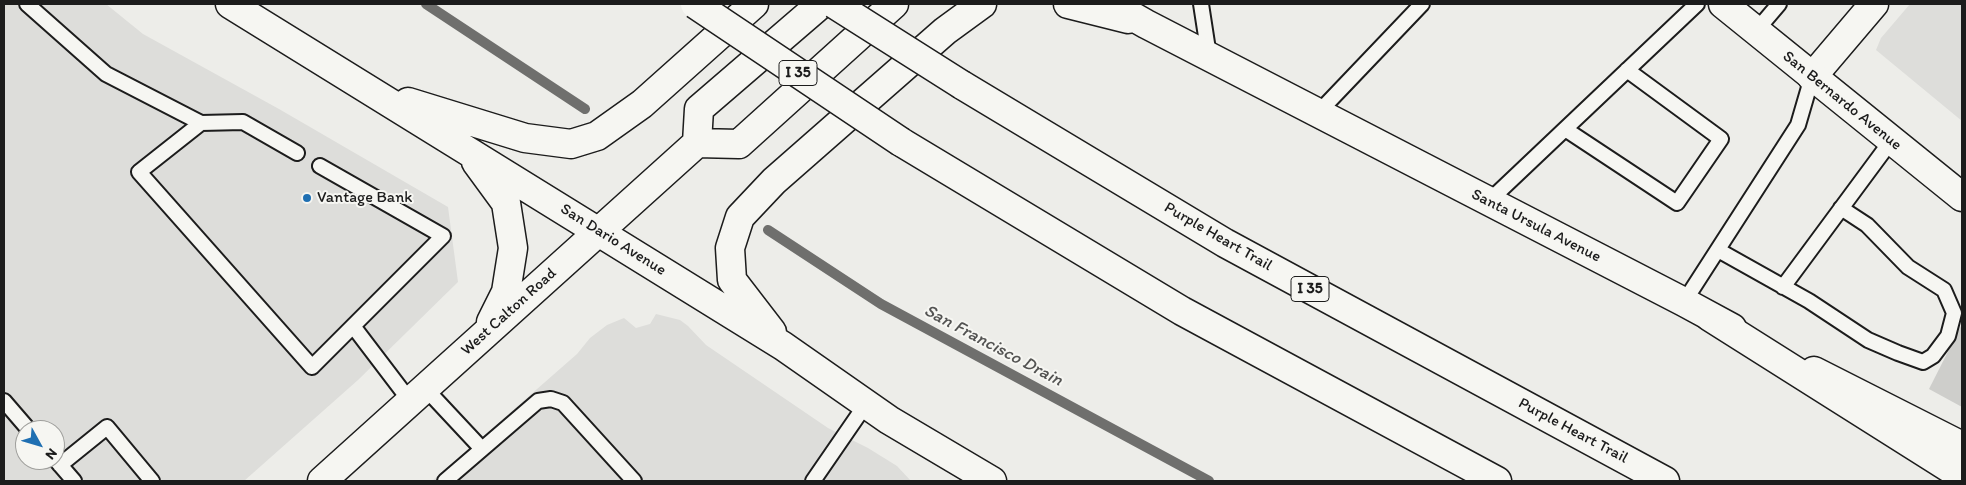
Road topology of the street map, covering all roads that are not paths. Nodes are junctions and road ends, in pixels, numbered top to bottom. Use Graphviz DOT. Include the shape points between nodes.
graph roads {
  1 [pos="230,4"];
  2 [pos="695,4"];
  3 [pos="754,4"];
  4 [pos="821,4"];
  5 [pos="834,4"];
  6 [pos="894,4"];
  7 [pos="982,4"];
  8 [pos="1068,4"];
  9 [pos="1111,4"];
  10 [pos="1202,4"];
  11 [pos="1422,4"];
  12 [pos="1697,4"];
  13 [pos="1723,4"];
  14 [pos="1779,4"];
  15 [pos="1874,4"];
  16 [pos="34,6"];
  17 [pos="1146,24"];
  18 [pos="1756,31"];
  19 [pos="1209,56"];
  20 [pos="1627,70"];
  21 [pos="1812,77"];
  22 [pos="373,92"];
  23 [pos="1318,113"];
  24 [pos="202,123"];
  25 [pos="1565,129"];
  26 [pos="1891,141"];
  27 [pos="697,143"];
  28 [pos="468,151"];
  29 [pos="297,153"];
  30 [pos="320,166"];
  31 [pos="1962,197"];
  32 [pos="1488,202"];
  33 [pos="1841,208"];
  34 [pos="598,231"];
  35 [pos="1718,250"];
  36 [pos="1783,287"];
  37 [pos="1684,302"];
  38 [pos="1710,317"];
  39 [pos="353,326"];
  40 [pos="486,333"];
  41 [pos="783,346"];
  42 [pos="418,394"];
  43 [pos="4,401"];
  44 [pos="866,404"];
  45 [pos="20,420"];
  46 [pos="1962,446"];
  47 [pos="482,449"];
  48 [pos="65,457"];
  49 [pos="65,470"];
  50 [pos="1962,476"];
  51 [pos="984,479"];
  52 [pos="74,481"];
  53 [pos="152,481"];
  54 [pos="322,481"];
  55 [pos="444,481"];
  56 [pos="634,481"];
  57 [pos="813,481"];
  58 [pos="1497,481"];
  59 [pos="1665,481"];
  1 -- 22 [label="main road, San Dario Avenue"];
  2 -- 58 [label="main road, I 35, bridge" via="901,142 1182,311"];
  3 -- 22 [label="main road" via="642,104 598,136 571,144 525,138"];
  4 -- 27 [label="main road" via="699,109"];
  5 -- 59 [label="main road, Purple Heart Trail / I 35, bridge" via="1225,243"];
  6 -- 27 [label="main road" via="739,144"];
  7 -- 41 [label="main road" via="945,31 774,181 740,217 730,248 732,280"];
  8 -- 17 [label="main road"];
  9 -- 17 [label="main road, Santa Ursula Avenue"];
  10 -- 19 [label="lane"];
  11 -- 23 [label="lane"];
  12 -- 20 [label="lane"];
  13 -- 18 [label="main road, San Bernardo Avenue"];
  14 -- 18 [label="lane"];
  15 -- 21 [label="main road"];
  16 -- 24 [label="lane" via="106,74"];
  17 -- 19 [label="main road, Santa Ursula Avenue"];
  18 -- 21 [label="main road, San Bernardo Avenue"];
  19 -- 23 [label="main road, Santa Ursula Avenue"];
  20 -- 25 [label="lane"];
  20 -- 25 [label="lane" via="1721,139 1677,204"];
  21 -- 26 [label="main road, San Bernardo Avenue"];
  21 -- 35 [label="lane" via="1798,125"];
  22 -- 28 [label="main road, San Dario Avenue"];
  23 -- 32 [label="main road, Santa Ursula Avenue"];
  24 -- 29 [label="lane" via="244,122"];
  24 -- 39 [label="lane" via="139,172 312,367"];
  25 -- 32 [label="lane"];
  26 -- 31 [label="main road, San Bernardo Avenue"];
  26 -- 33 [label="lane"];
  27 -- 34 [label="main road, West Calton Road"];
  28 -- 34 [label="main road, San Dario Avenue"];
  28 -- 40 [label="main road" via="506,203 513,248 506,292"];
  30 -- 39 [label="lane" via="443,236"];
  32 -- 37 [label="main road, Santa Ursula Avenue"];
  33 -- 36 [label="lane"];
  33 -- 36 [label="lane" via="1867,225 1908,267 1944,290 1954,313 1948,336 1933,356 1923,362 1868,340"];
  34 -- 40 [label="main road, West Calton Road"];
  34 -- 41 [label="main road, San Dario Avenue"];
  35 -- 36 [label="lane"];
  35 -- 37 [label="lane"];
  37 -- 38 [label="main road, Santa Ursula Avenue"];
  38 -- 46 [label="main road, Santa Ursula Avenue"];
  38 -- 50 [label="main road"];
  39 -- 42 [label="lane"];
  40 -- 42 [label="main road, West Calton Road"];
  41 -- 44 [label="main road, San Dario Avenue"];
  42 -- 47 [label="lane"];
  42 -- 54 [label="main road, West Calton Road"];
  43 -- 45 [label="lane"];
  44 -- 51 [label="main road, San Dario Avenue"];
  44 -- 57 [label="lane"];
  47 -- 55 [label="lane"];
  47 -- 56 [label="lane" via="538,401 551,399 563,403"];
  48 -- 53 [label="lane" via="107,426"];
  49 -- 52 [label="lane"];
}
